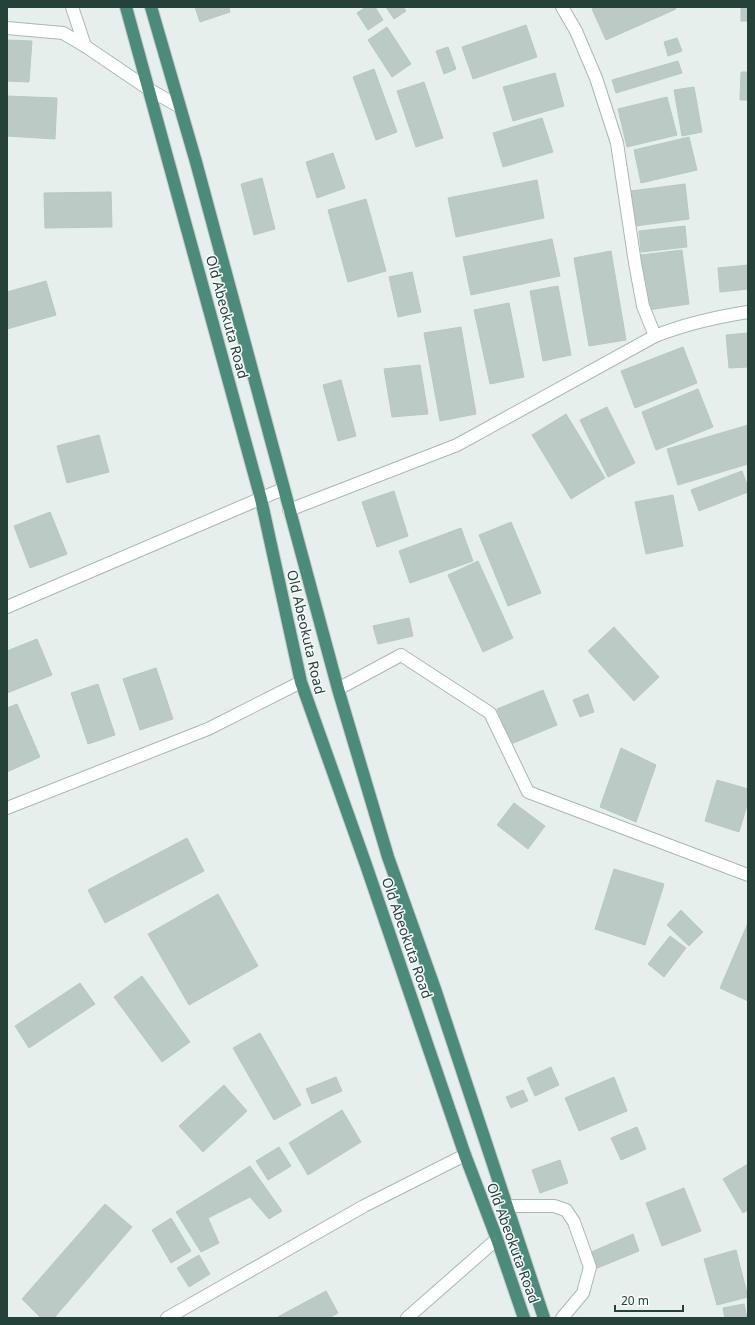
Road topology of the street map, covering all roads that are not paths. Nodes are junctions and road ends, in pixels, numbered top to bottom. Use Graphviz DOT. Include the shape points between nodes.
graph roads {
  1 [pos="72,7"];
  2 [pos="126,7"];
  3 [pos="151,7"];
  4 [pos="562,7"];
  5 [pos="7,28"];
  6 [pos="85,46"];
  7 [pos="150,90"];
  8 [pos="180,107"];
  9 [pos="748,312"];
  10 [pos="655,336"];
  11 [pos="283,489"];
  12 [pos="261,499"];
  13 [pos="289,510"];
  14 [pos="7,608"];
  15 [pos="300,682"];
  16 [pos="338,689"];
  17 [pos="7,808"];
  18 [pos="748,875"];
  19 [pos="465,1155"];
  20 [pos="506,1206"];
  21 [pos="497,1238"];
  22 [pos="167,1318"];
  23 [pos="407,1318"];
  24 [pos="524,1318"];
  25 [pos="544,1318"];
  26 [pos="562,1318"];
  1 -- 6 [label="street"];
  2 -- 7 [label="highway, Old Abeokuta Road"];
  3 -- 8 [label="highway, Old Abeokuta Road"];
  4 -- 10 [label="street" via="576,31 596,78 617,143 643,306"];
  5 -- 6 [label="street" via="63,33"];
  6 -- 7 [label="street"];
  7 -- 8 [label="street"];
  7 -- 12 [label="highway, Old Abeokuta Road"];
  8 -- 11 [label="highway, Old Abeokuta Road"];
  9 -- 10 [label="street" via="679,326"];
  10 -- 13 [label="street" via="457,445"];
  11 -- 12 [label="street"];
  11 -- 13 [label="highway, Old Abeokuta Road"];
  12 -- 14 [label="street"];
  12 -- 15 [label="highway, Old Abeokuta Road"];
  13 -- 16 [label="highway, Old Abeokuta Road"];
  15 -- 17 [label="street" via="208,729"];
  15 -- 19 [label="highway, Old Abeokuta Road" via="366,865"];
  16 -- 18 [label="street" via="401,655 490,713 528,792"];
  16 -- 20 [label="highway, Old Abeokuta Road" via="388,857 435,989"];
  19 -- 21 [label="highway, Old Abeokuta Road"];
  19 -- 22 [label="street" via="364,1206"];
  20 -- 25 [label="highway, Old Abeokuta Road"];
  20 -- 26 [label="street" via="554,1206 566,1210 574,1222 590,1267 583,1293"];
  21 -- 23 [label="street"];
  21 -- 24 [label="highway, Old Abeokuta Road"];
}
